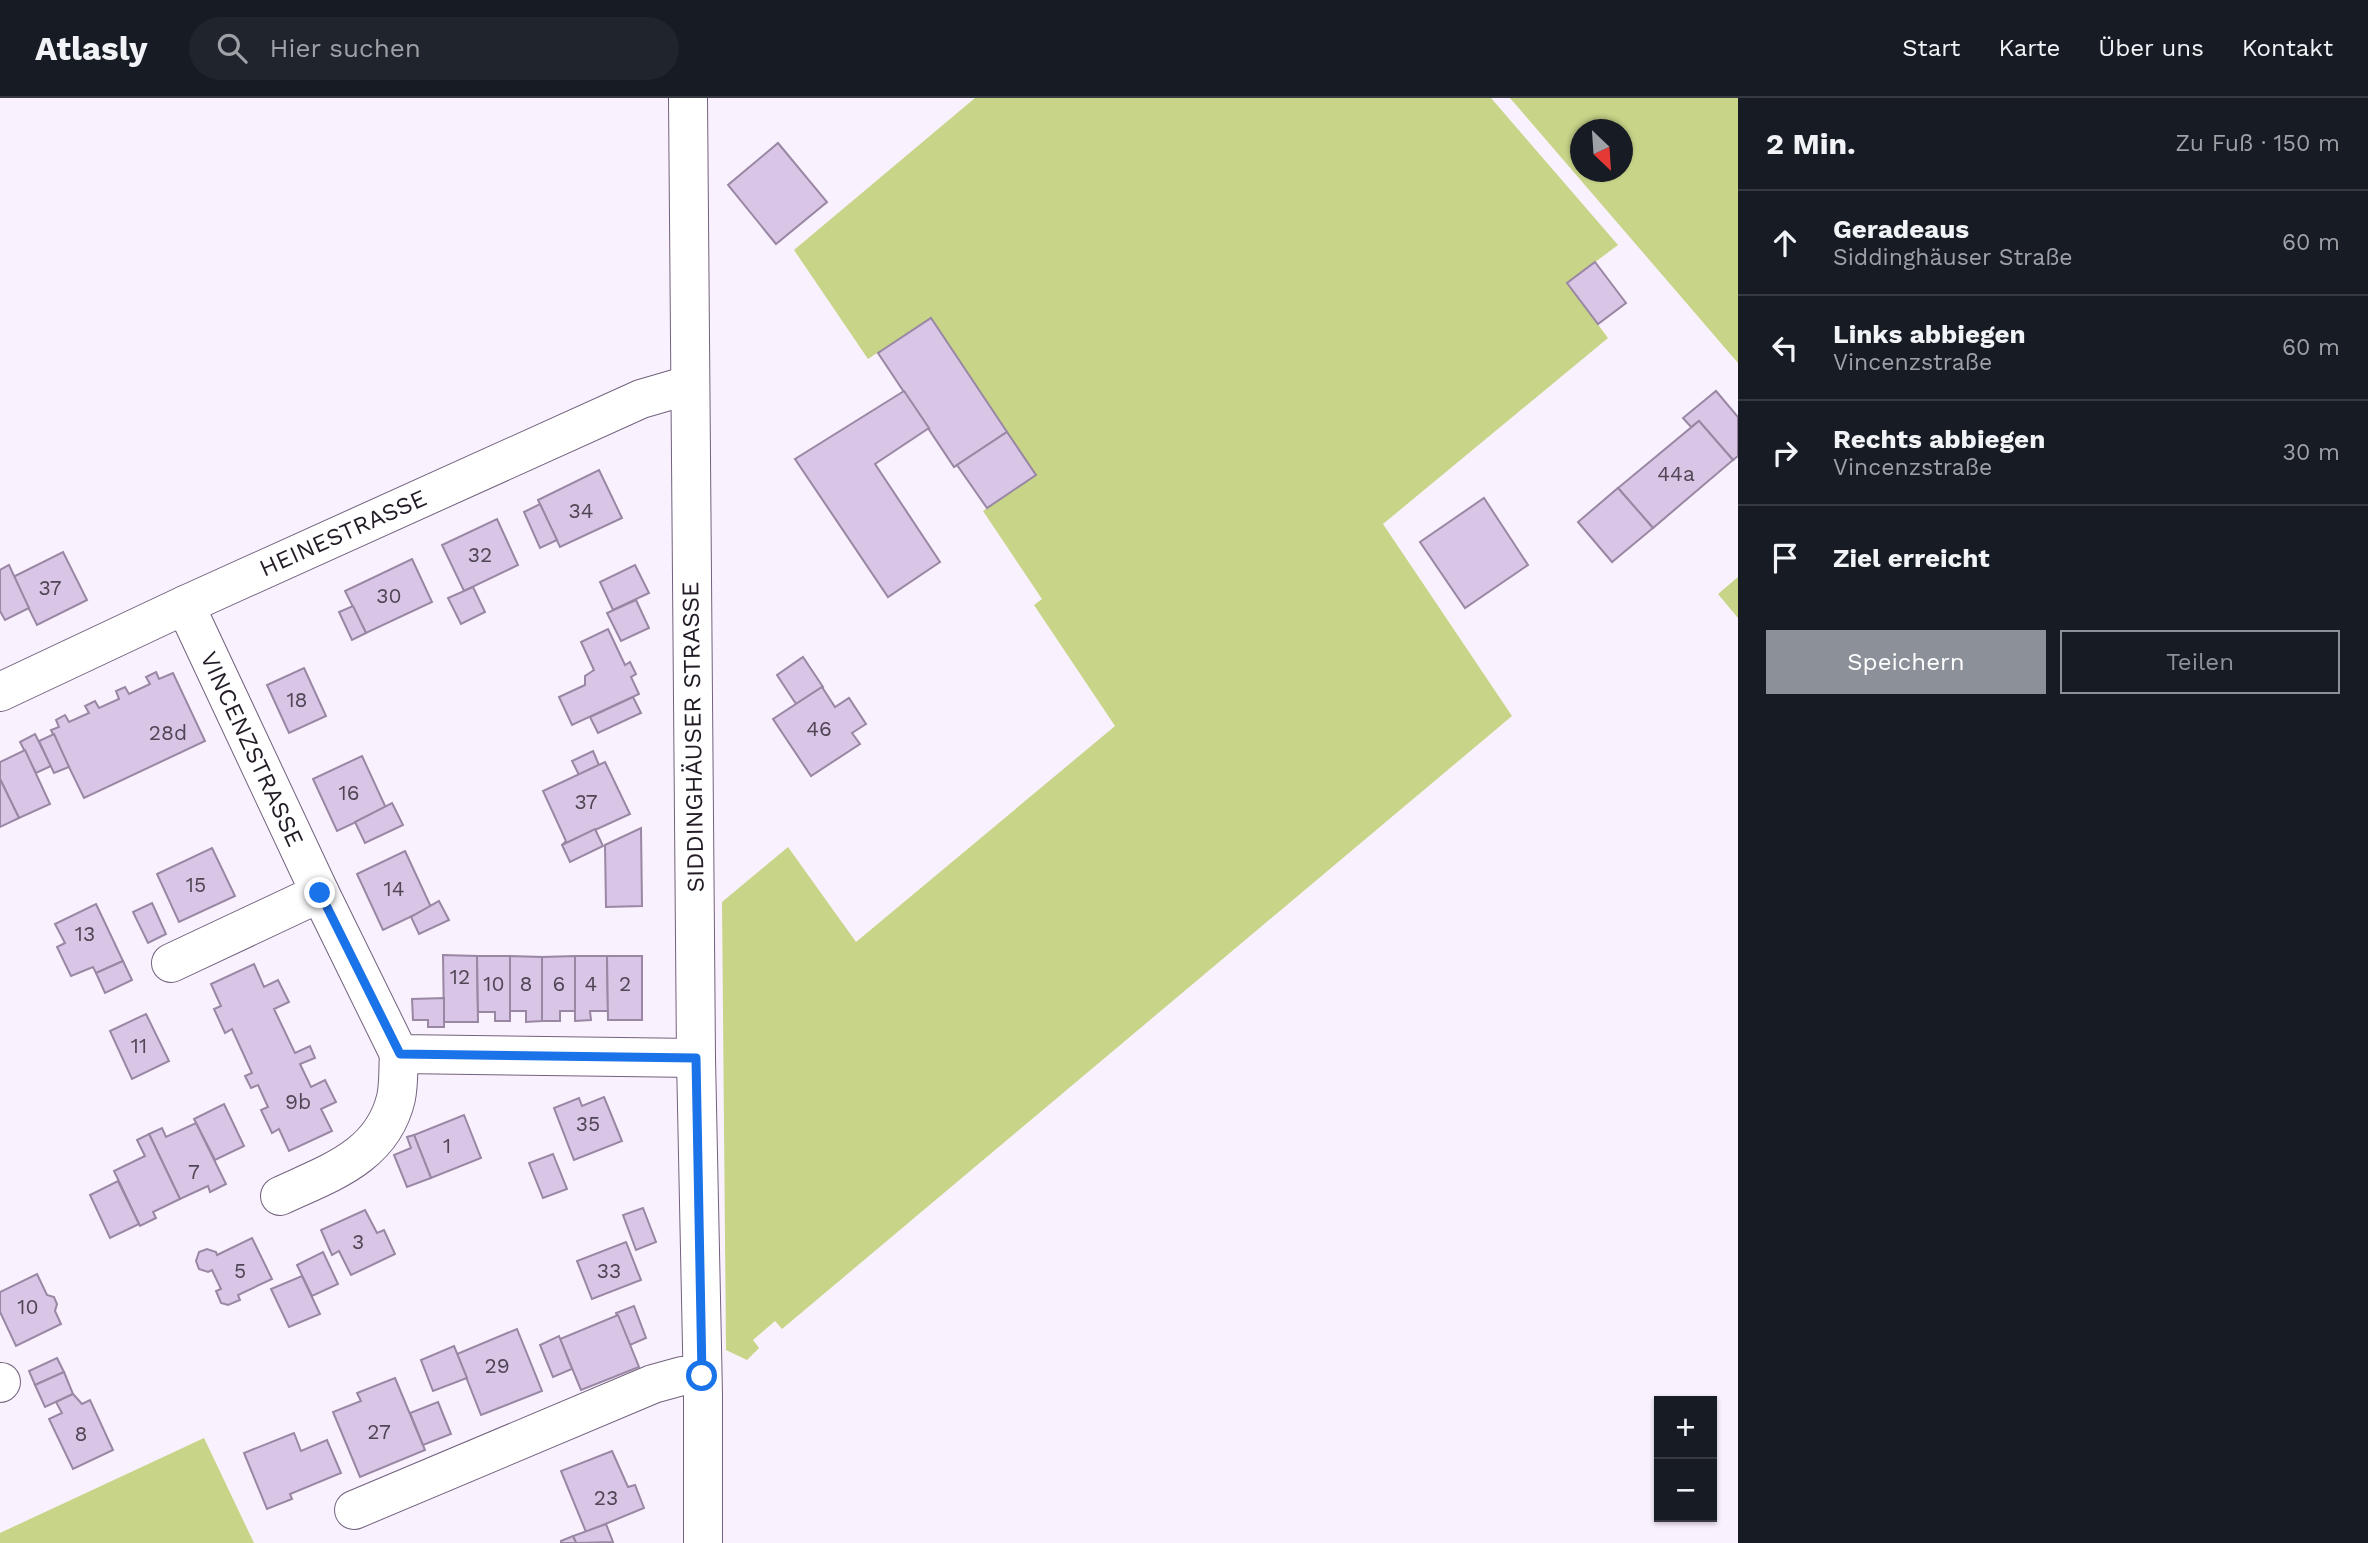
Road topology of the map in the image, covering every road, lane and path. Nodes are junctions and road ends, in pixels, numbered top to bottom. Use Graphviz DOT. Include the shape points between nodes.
graph roads {
  1 [pos="688,98"];
  2 [pos="689,385"];
  3 [pos="185,605"];
  4 [pos="0,692"];
  5 [pos="320,893"];
  6 [pos="171,963"];
  7 [pos="400,1054"];
  8 [pos="696,1058"];
  9 [pos="280,1196"];
  10 [pos="702,1376"];
  11 [pos="354,1510"];
  12 [pos="704,1543"];
  1 -- 2 [label="street, SIDDINGHÄUSER STRASSE"];
  2 -- 3 [label="street, HEINESTRASSE" via="641,399"];
  2 -- 8 [label="street, SIDDINGHÄUSER STRASSE"];
  3 -- 4 [label="street, HEINESTRASSE"];
  3 -- 5 [label="street, VINCENZSTRASSE"];
  5 -- 6 [label="street"];
  5 -- 7 [label="street, VINCENZSTRASSE"];
  7 -- 8 [label="street"];
  7 -- 9 [label="street" via="396,1098 384,1128 367,1150"];
  8 -- 10 [label="street, SIDDINGHÄUSER STRASSE"];
  10 -- 11 [label="street" via="653,1384"];
  10 -- 12 [label="street, SIDDINGHÄUSER STRASSE"];
}
